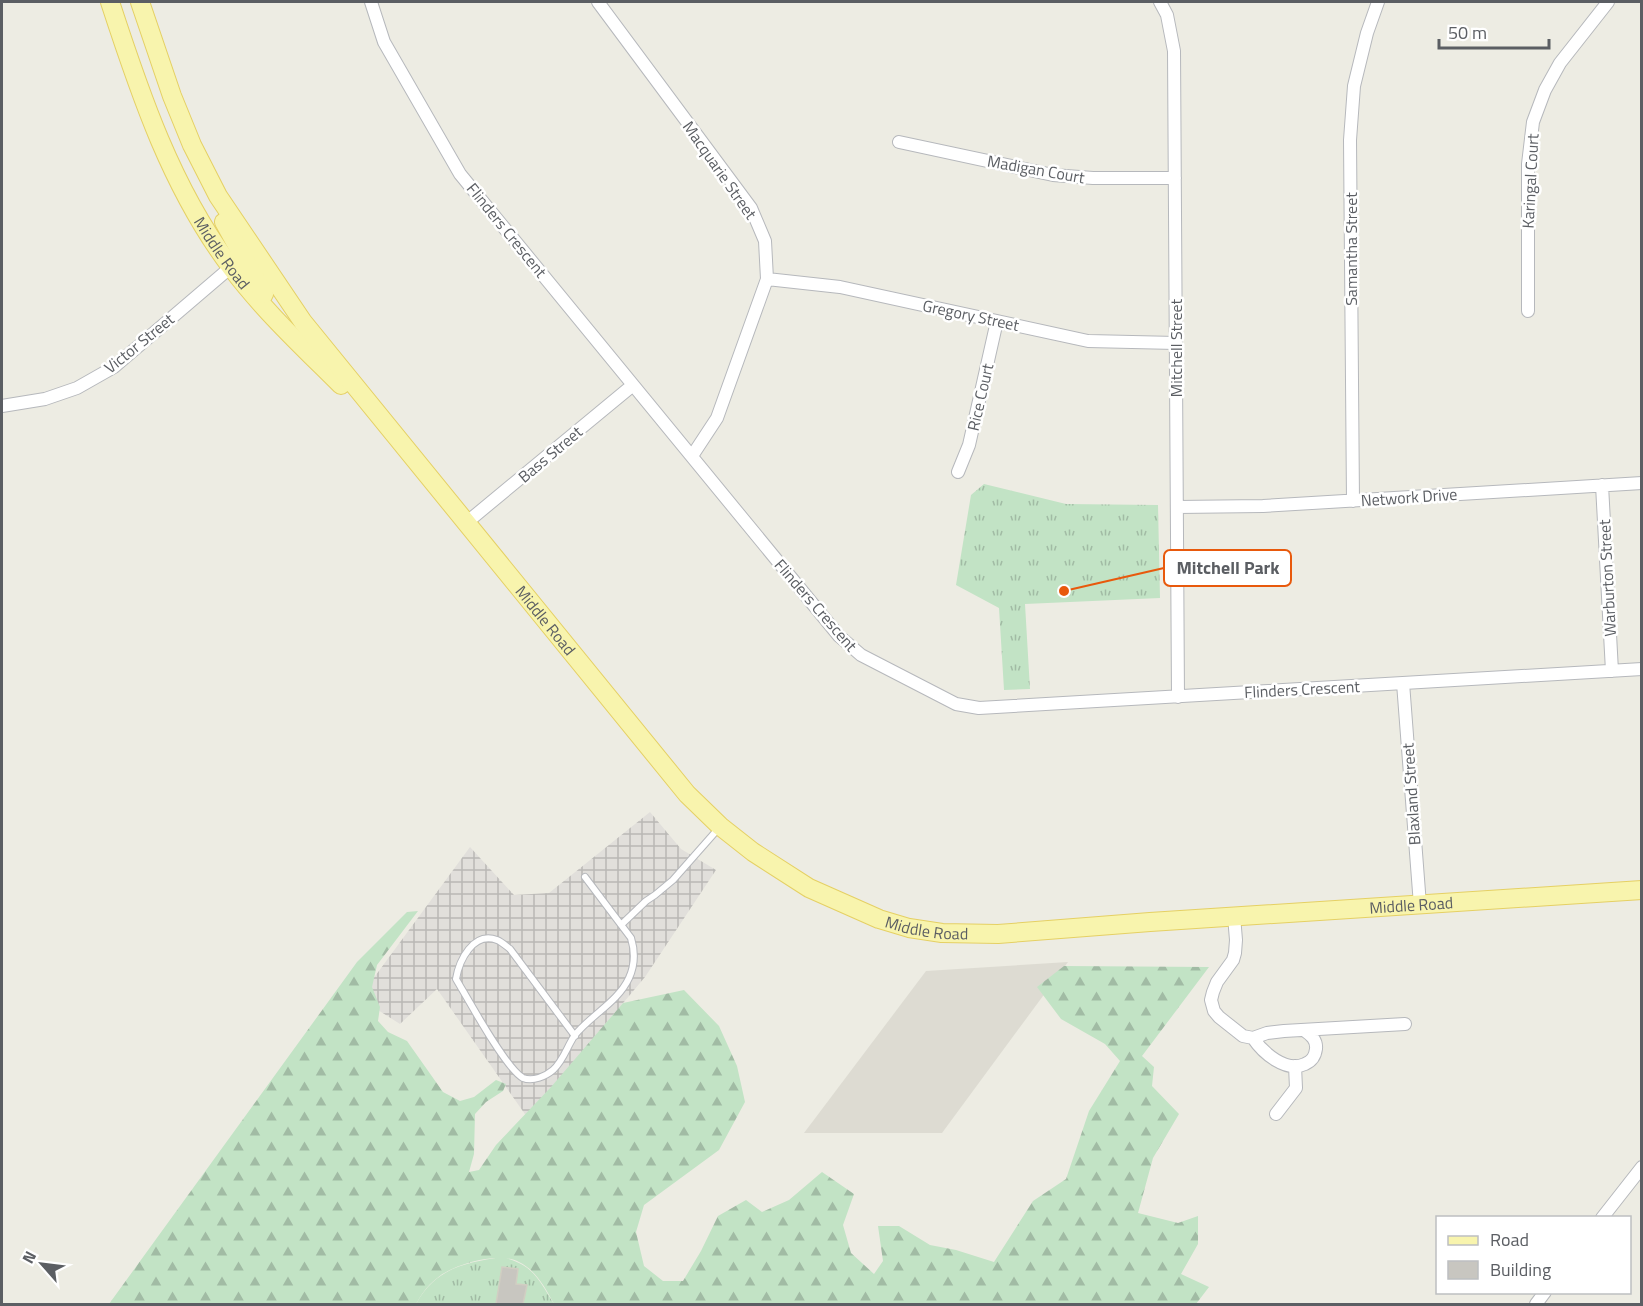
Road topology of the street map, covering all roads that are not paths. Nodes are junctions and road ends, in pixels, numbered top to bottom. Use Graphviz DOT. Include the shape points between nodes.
graph roads {
  1 [pos="110,2"];
  2 [pos="140,2"];
  3 [pos="370,2"];
  4 [pos="598,2"];
  5 [pos="1160,2"];
  6 [pos="1378,2"];
  7 [pos="1608,2"];
  8 [pos="899,142"];
  9 [pos="1175,178"];
  10 [pos="218,196"];
  11 [pos="231,267"];
  12 [pos="767,279"];
  13 [pos="267,311"];
  14 [pos="1528,311"];
  15 [pos="997,321"];
  16 [pos="1176,343"];
  17 [pos="633,385"];
  18 [pos="2,406"];
  19 [pos="410,454"];
  20 [pos="692,456"];
  21 [pos="958,472"];
  22 [pos="1641,483"];
  23 [pos="1602,485"];
  24 [pos="1353,501"];
  25 [pos="1177,507"];
  26 [pos="466,523"];
  27 [pos="1641,669"];
  28 [pos="1612,671"];
  29 [pos="1403,683"];
  30 [pos="1178,697"];
  31 [pos="720,826"];
  32 [pos="585,877"];
  33 [pos="1641,890"];
  34 [pos="1420,905"];
  35 [pos="1234,916"];
  36 [pos="622,924"];
  37 [pos="1405,1024"];
  38 [pos="1304,1030"];
  39 [pos="575,1036"];
  40 [pos="1253,1038"];
  41 [pos="1295,1066"];
  42 [pos="1276,1114"];
  43 [pos="1641,1167"];
  44 [pos="1604,1216"];
  1 -- 11 [label="main road, Middle Road" via="164,151 201,222"];
  2 -- 10 [label="main road, Middle Road" via="172,96"];
  3 -- 17 [label="street, Flinders Crescent" via="384,42 460,174"];
  4 -- 12 [label="street, Macquarie Street" via="751,208 765,241"];
  5 -- 9 [label="street, Mitchell Street" via="1167,15 1174,51"];
  6 -- 24 [label="street, Samantha Street" via="1354,86 1350,140"];
  7 -- 14 [label="street, Karingal Court" via="1560,63 1533,122 1528,164"];
  8 -- 9 [label="street, Madigan Court" via="1053,175"];
  9 -- 16 [label="street, Mitchell Street"];
  10 -- 13 [label="main road" via="220,214 260,285"];
  10 -- 19 [label="main road, Middle Road" via="303,322"];
  11 -- 13 [label="main road, Middle Road"];
  11 -- 18 [label="street, Victor Street" via="114,366 77,388 45,399"];
  12 -- 15 [label="street, Gregory Street" via="840,287"];
  12 -- 20 [label="street, Macquarie Street" via="717,418"];
  13 -- 19 [label="main road, Middle Road"];
  15 -- 16 [label="street, Gregory Street" via="1088,341"];
  15 -- 21 [label="street, Rice Court" via="969,445"];
  16 -- 25 [label="street, Mitchell Street"];
  17 -- 20 [label="street, Flinders Crescent"];
  17 -- 26 [label="street, Bass Street"];
  19 -- 26 [label="main road, Middle Road"];
  20 -- 30 [label="street, Flinders Crescent" via="839,636 861,655 956,704 979,708"];
  22 -- 23 [label="street, Network Drive"];
  23 -- 24 [label="street, Network Drive"];
  23 -- 28 [label="street, Warburton Street"];
  24 -- 25 [label="street, Network Drive"];
  25 -- 30 [label="street, Mitchell Street"];
  26 -- 31 [label="main road, Middle Road" via="680,785"];
  27 -- 28 [label="street, Flinders Crescent"];
  28 -- 29 [label="street, Flinders Crescent"];
  29 -- 30 [label="street, Flinders Crescent"];
  29 -- 34 [label="street, Blaxland Street"];
  31 -- 35 [label="main road, Middle Road" via="809,888 909,928 998,934"];
  31 -- 36 [label="lane" via="673,880"];
  32 -- 36 [label="lane"];
  33 -- 34 [label="main road, Middle Road"];
  34 -- 35 [label="main road, Middle Road"];
  35 -- 40 [label="street" via="1235,953 1211,1000 1219,1017 1243,1036"];
  36 -- 39 [label="lane" via="634,947 629,978"];
  37 -- 38 [label="street"];
  38 -- 40 [label="street"];
  38 -- 41 [label="street" via="1314,1038 1315,1052 1307,1063"];
  39 -- 39 [label="lane" via="554,1070 533,1079 524,1078 495,1044 456,979 467,951 486,939 510,949"];
  40 -- 41 [label="street" via="1271,1058"];
  41 -- 42 [label="street" via="1296,1088"];
  43 -- 44 [label="street"];
}
